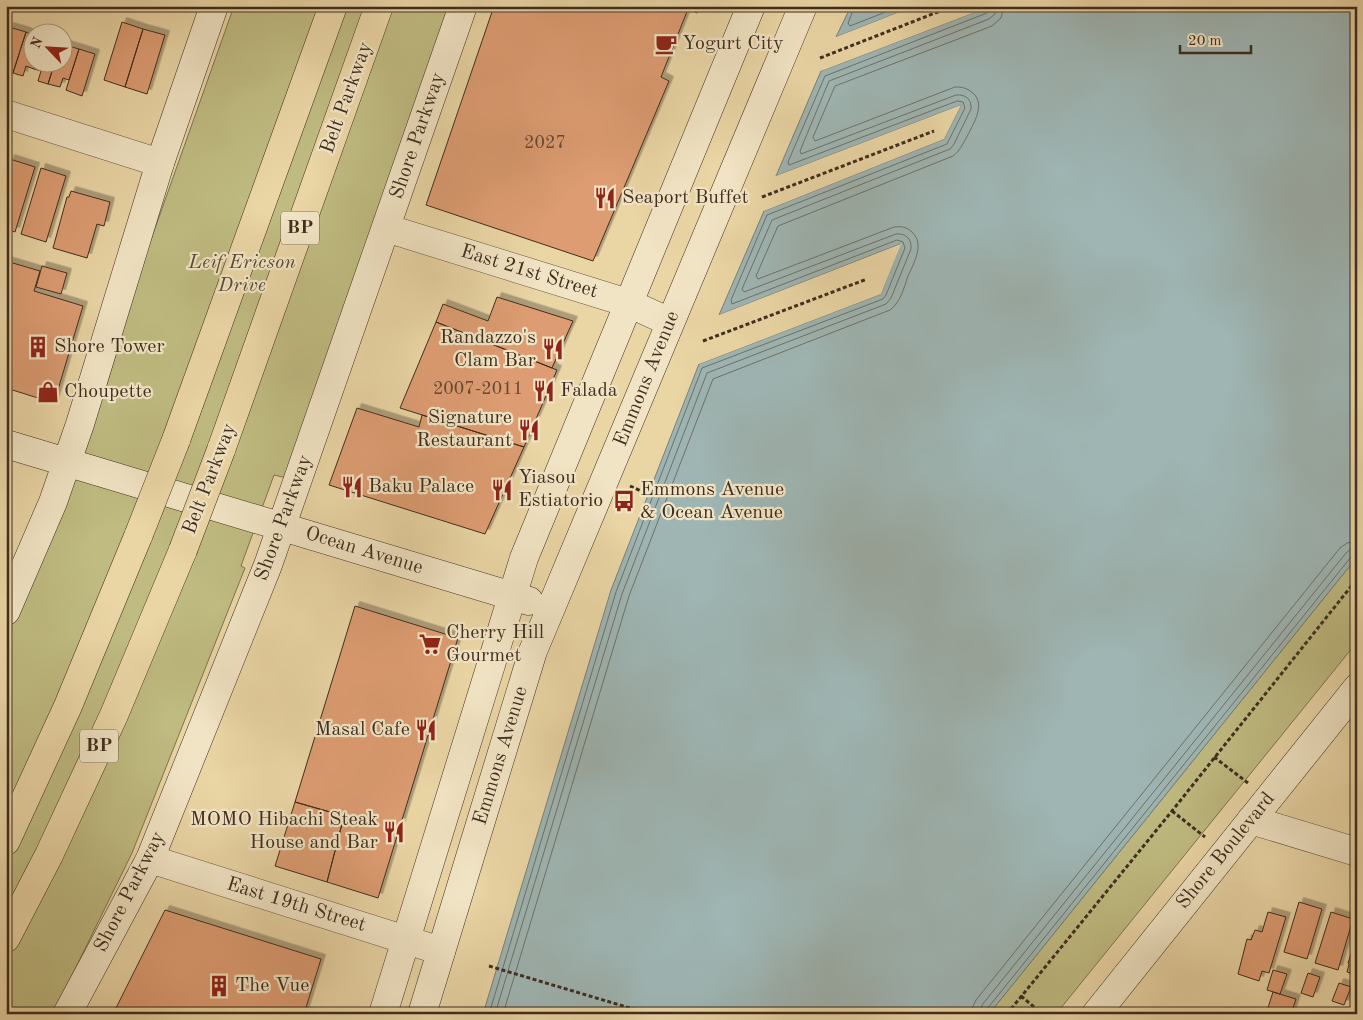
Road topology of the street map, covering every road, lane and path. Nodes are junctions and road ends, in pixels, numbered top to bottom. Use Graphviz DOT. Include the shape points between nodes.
graph roads {
  1 [pos="214,6"];
  2 [pos="333,6"];
  3 [pos="379,6"];
  4 [pos="463,6"];
  5 [pos="751,6"];
  6 [pos="803,6"];
  7 [pos="953,6"];
  8 [pos="820,58"];
  9 [pos="6,114"];
  10 [pos="934,131"];
  11 [pos="160,163"];
  12 [pos="762,197"];
  13 [pos="386,228"];
  14 [pos="866,279"];
  15 [pos="628,303"];
  16 [pos="670,322"];
  17 [pos="703,341"];
  18 [pos="6,444"];
  19 [pos="67,462"];
  20 [pos="282,527"];
  21 [pos="1357,579"];
  22 [pos="512,596"];
  23 [pos="550,608"];
  24 [pos="6,611"];
  25 [pos="1357,688"];
  26 [pos="1214,757"];
  27 [pos="1248,783"];
  28 [pos="1172,811"];
  29 [pos="1251,820"];
  30 [pos="1205,836"];
  31 [pos="6,841"];
  32 [pos="1357,852"];
  33 [pos="150,859"];
  34 [pos="6,938"];
  35 [pos="406,940"];
  36 [pos="442,950"];
  37 [pos="488,966"];
  38 [pos="1021,996"];
  39 [pos="1040,1012"];
  40 [pos="67,1014"];
  41 [pos="383,1014"];
  42 [pos="422,1014"];
  43 [pos="650,1014"];
  44 [pos="1007,1014"];
  45 [pos="1096,1014"];
  1 -- 11 [label="main road"];
  2 -- 31 [label="highway, BP, bridge" via="176,440 68,706"];
  3 -- 34 [label="highway, Belt Parkway / BP, bridge" via="222,450 182,550 114,715"];
  4 -- 13 [label="main road, Shore Parkway"];
  5 -- 15 [label="main road, Emmons Avenue"];
  6 -- 16 [label="main road, Emmons Avenue"];
  7 -- 8 [label="path"];
  9 -- 11 [label="main road"];
  10 -- 12 [label="path"];
  11 -- 19 [label="main road"];
  13 -- 15 [label="main road, East 21st Street"];
  13 -- 20 [label="main road, Shore Parkway"];
  14 -- 17 [label="path"];
  15 -- 16 [label="main road, East 21st Street"];
  15 -- 22 [label="main road, Emmons Avenue" via="524,558"];
  16 -- 23 [label="main road, Emmons Avenue"];
  18 -- 19 [label="main road, Ocean Avenue"];
  19 -- 20 [label="main road, Ocean Avenue"];
  19 -- 24 [label="main road"];
  20 -- 22 [label="main road, Ocean Avenue"];
  20 -- 33 [label="main road, Shore Parkway"];
  21 -- 26 [label="path"];
  22 -- 23 [label="main road, Ocean Avenue"];
  22 -- 35 [label="main road, Emmons Avenue"];
  23 -- 36 [label="main road, Emmons Avenue" via="533,651"];
  25 -- 29 [label="main road, Shore Boulevard"];
  26 -- 27 [label="path"];
  26 -- 28 [label="path"];
  28 -- 30 [label="path"];
  28 -- 38 [label="path"];
  29 -- 32 [label="main road"];
  29 -- 45 [label="main road, Shore Boulevard"];
  33 -- 35 [label="main road, East 19th Street"];
  33 -- 40 [label="main road, Shore Parkway"];
  35 -- 36 [label="main road, East 19th Street"];
  35 -- 41 [label="main road, Emmons Avenue"];
  36 -- 42 [label="main road, Emmons Avenue"];
  37 -- 43 [label="path"];
  38 -- 39 [label="path"];
  38 -- 44 [label="path"];
}
